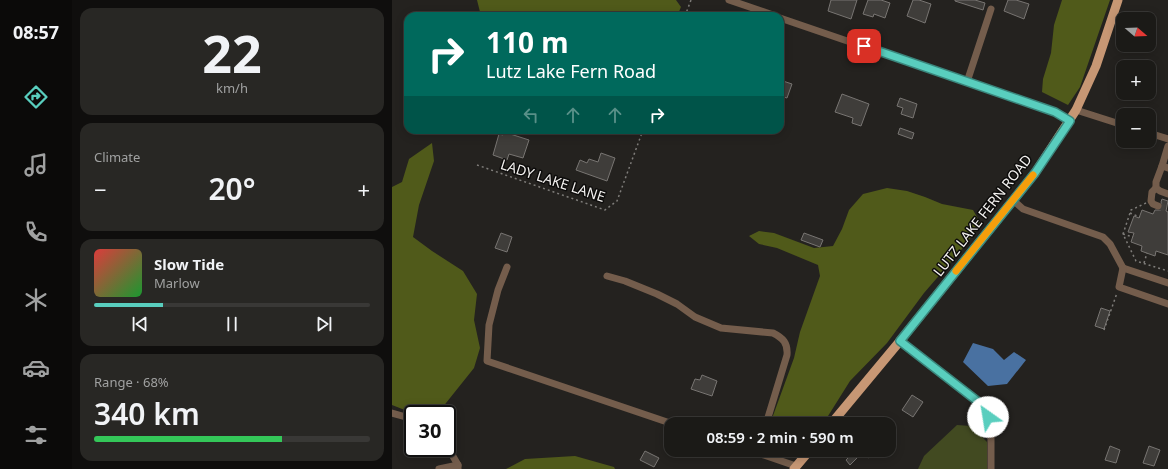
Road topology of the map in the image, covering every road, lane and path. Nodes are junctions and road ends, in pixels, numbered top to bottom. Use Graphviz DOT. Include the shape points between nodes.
graph roads {
  1 [pos="691,0"];
  2 [pos="729,0"];
  3 [pos="1118,0"];
  4 [pos="991,9"];
  5 [pos="686,12"];
  6 [pos="764,12"];
  7 [pos="784,19"];
  8 [pos="967,82"];
  9 [pos="1076,110"];
  10 [pos="1070,121"];
  11 [pos="1116,123"];
  12 [pos="642,134"];
  13 [pos="1156,136"];
  14 [pos="1168,140"];
  15 [pos="1168,146"];
  16 [pos="477,165"];
  17 [pos="1165,167"];
  18 [pos="1156,188"];
  19 [pos="1168,194"];
  20 [pos="1013,200"];
  21 [pos="1147,203"];
  22 [pos="1158,206"];
  23 [pos="1130,213"];
  24 [pos="1140,217"];
  25 [pos="1123,234"];
  26 [pos="1133,237"];
  27 [pos="1147,253"];
  28 [pos="1144,263"];
  29 [pos="507,266"];
  30 [pos="1123,268"];
  31 [pos="1168,271"];
  32 [pos="607,276"];
  33 [pos="1168,283"];
  34 [pos="1119,287"];
  35 [pos="1168,304"];
  36 [pos="1104,330"];
  37 [pos="900,341"];
  38 [pos="392,413"];
  39 [pos="404,416"];
  40 [pos="768,417"];
  41 [pos="837,417"];
  42 [pos="664,421"];
  43 [pos="453,457"];
  44 [pos="767,457"];
  45 [pos="804,457"];
  46 [pos="458,467"];
  47 [pos="795,468"];
  48 [pos="439,469"];
  49 [pos="991,469"];
  1 -- 5 [label="path"];
  2 -- 6 [label="street"];
  3 -- 9 [label="main road, LUTZ LAKE FERN ROAD" via="1096,66"];
  4 -- 8 [label="street"];
  7 -- 8 [label="street"];
  8 -- 10 [label="street" via="1055,112"];
  9 -- 10 [label="main road, LUTZ LAKE FERN ROAD"];
  9 -- 11 [label="street"];
  10 -- 20 [label="main road, LUTZ LAKE FERN ROAD" via="1035,173"];
  12 -- 16 [label="path, LADY LAKE LANE" via="617,201 605,210"];
  13 -- 14 [label="street"];
  15 -- 17 [label="street"];
  17 -- 18 [label="street" via="1156,182"];
  18 -- 19 [label="street"];
  18 -- 22 [label="street" via="1152,192 1151,201"];
  20 -- 30 [label="street" via="1023,209 1103,237 1110,244"];
  20 -- 37 [label="main road, LUTZ LAKE FERN ROAD"];
  21 -- 23 [label="path" via="1131,210"];
  23 -- 24 [label="path"];
  23 -- 25 [label="path"];
  25 -- 26 [label="path"];
  25 -- 28 [label="path" via="1136,261"];
  27 -- 28 [label="path"];
  28 -- 31 [label="path"];
  29 -- 42 [label="street" via="489,325 487,361"];
  30 -- 33 [label="street"];
  30 -- 34 [label="street"];
  32 -- 40 [label="street" via="657,294 695,317 721,328 773,333 780,337 788,347 787,355"];
  34 -- 35 [label="street"];
  34 -- 36 [label="path"];
  37 -- 41 [label="main road, LUTZ LAKE FERN ROAD"];
  37 -- 49 [label="street" via="985,407 991,428"];
  38 -- 39 [label="street"];
  43 -- 46 [label="street"];
  44 -- 47 [label="street"];
  45 -- 47 [label="main road"];
  46 -- 48 [label="street"];
}
